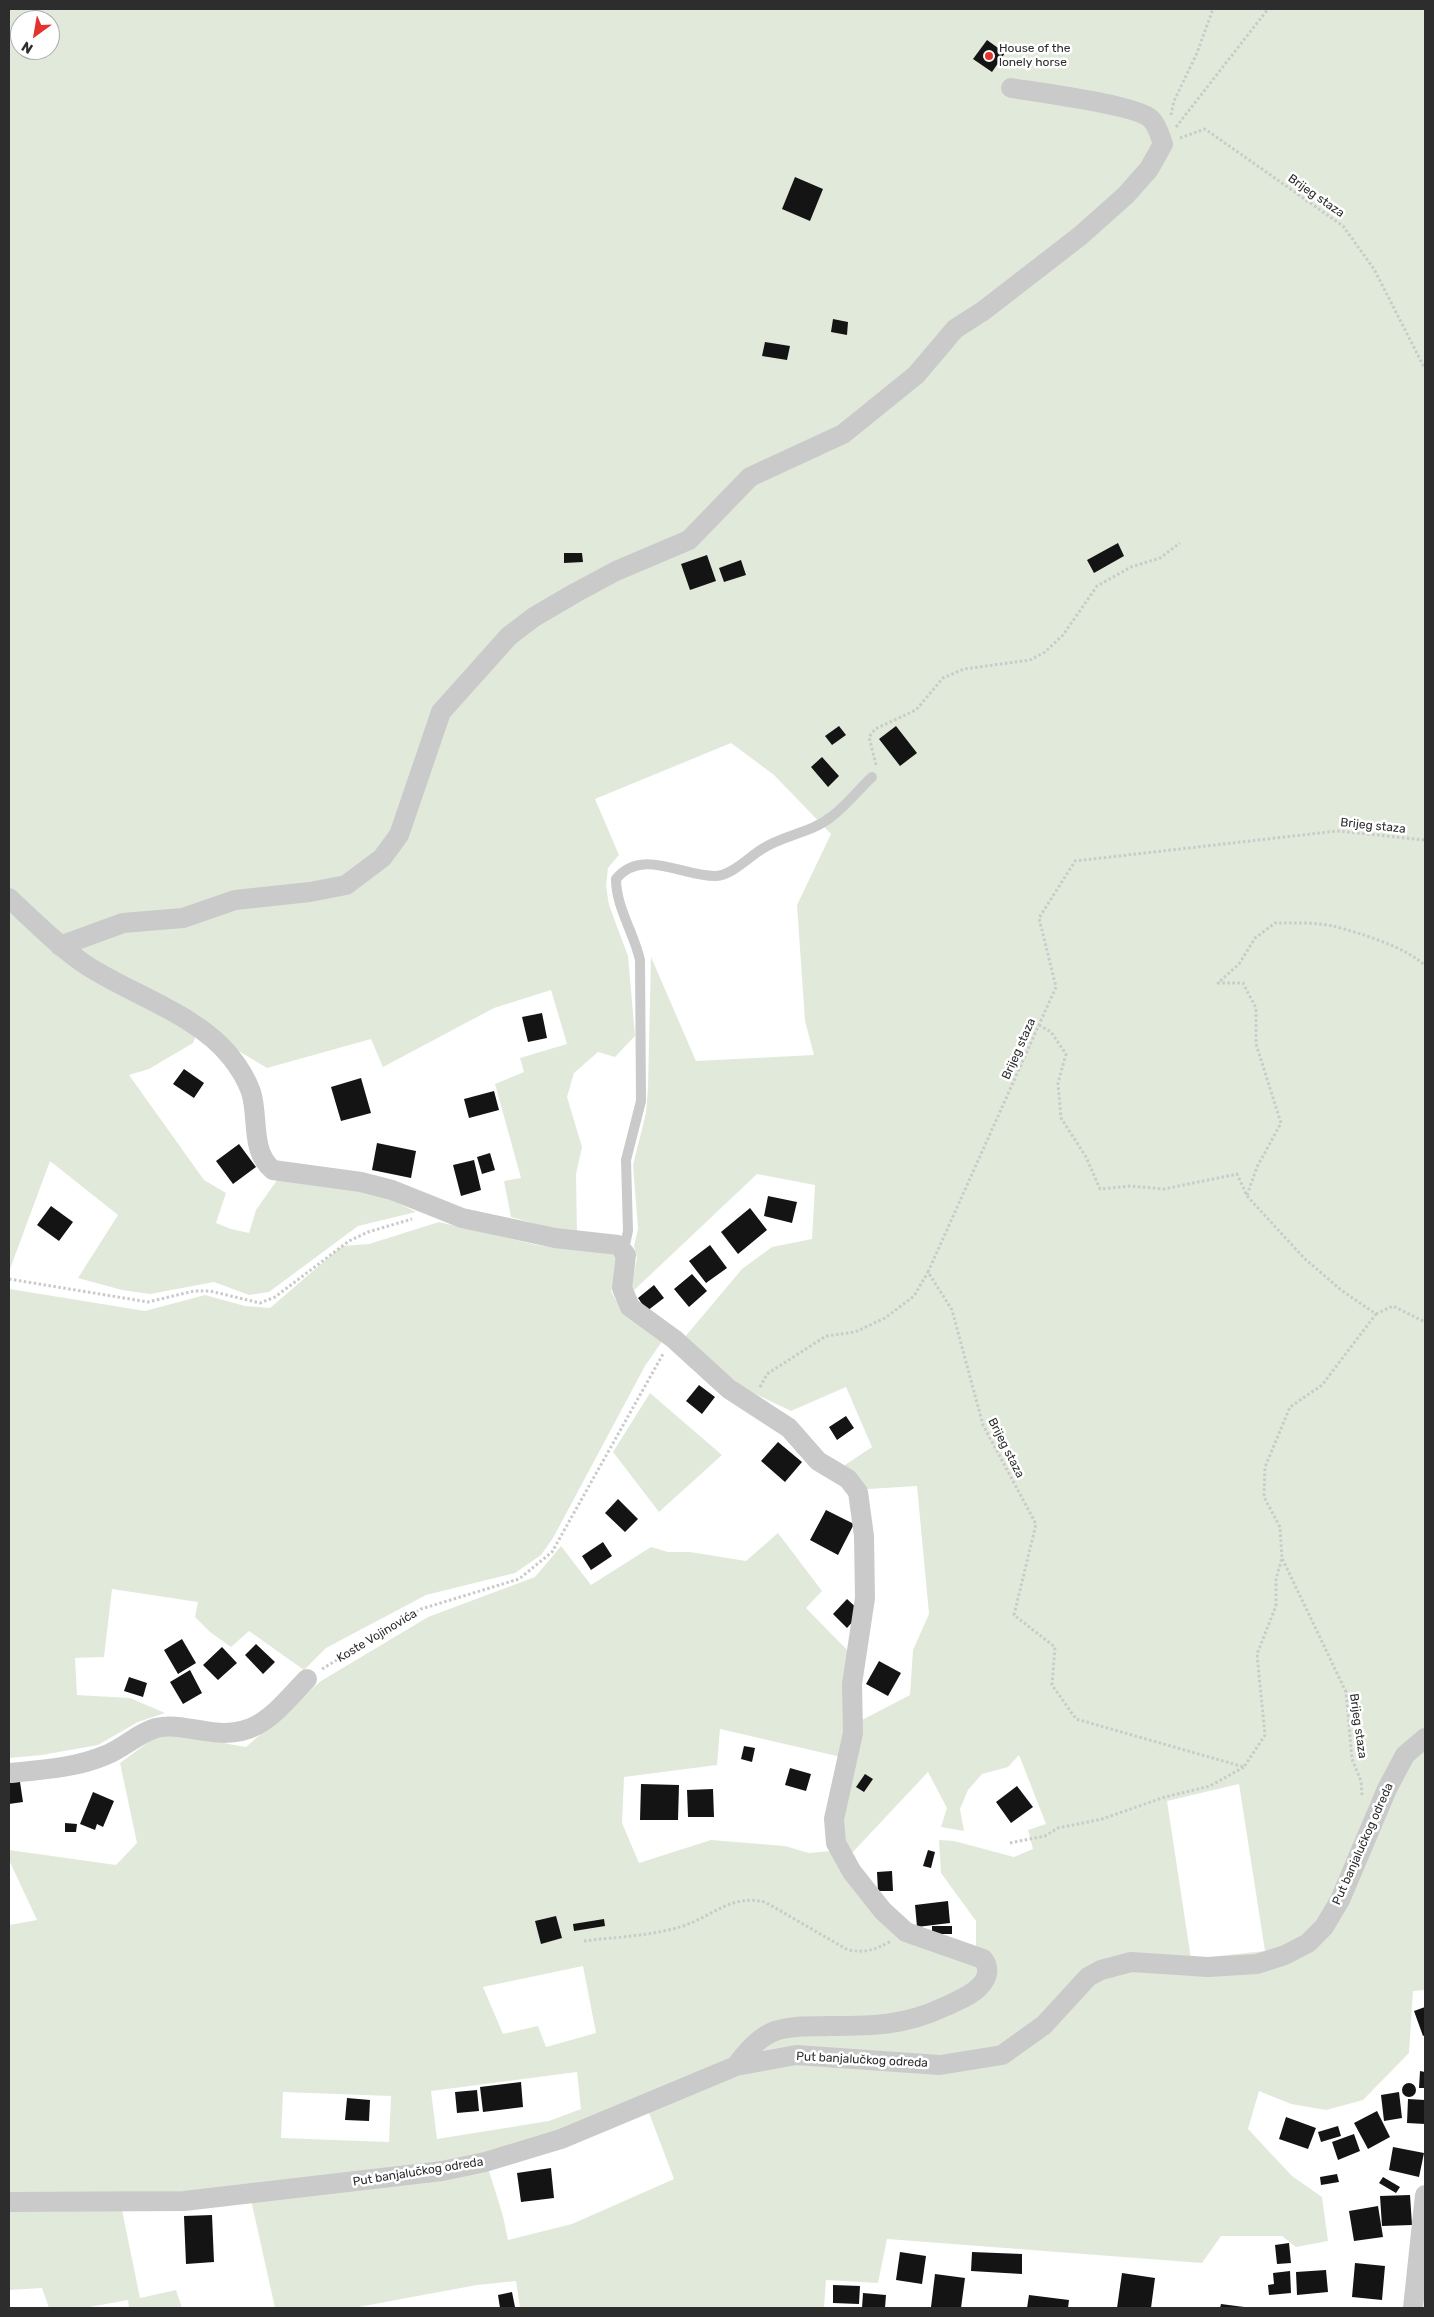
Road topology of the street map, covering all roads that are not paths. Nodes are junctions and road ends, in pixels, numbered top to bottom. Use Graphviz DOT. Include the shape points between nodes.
graph roads {
  1 [pos="1011,88"];
  2 [pos="872,777"];
  3 [pos="9,898"];
  4 [pos="60,946"];
  5 [pos="624,1249"];
  6 [pos="307,1679"];
  7 [pos="1425,1738"];
  8 [pos="9,1772"];
  9 [pos="736,2066"];
  10 [pos="1425,2195"];
  11 [pos="9,2202"];
  12 [pos="1413,2308"];
  1 -- 4 [label="street" via="1118,106 1150,118 1163,144 1149,169 1126,195 1072,242 955,329 916,375 843,434 750,477 689,540 616,571 534,617 509,636 440,712 399,835 382,858 346,884 330,889 235,900 183,918 123,923"];
  2 -- 5 [label="lane" via="830,818 764,848 729,872 717,876 633,865 616,879 620,904 640,960 641,1101 626,1160 628,1231"];
  3 -- 4 [label="street"];
  4 -- 5 [label="street" via="219,1042 243,1072 251,1092 258,1144 263,1159 273,1170 361,1182 392,1190 471,1220"];
  5 -- 9 [label="street" via="627,1259 622,1288 630,1307 674,1339 729,1389 789,1428 818,1461 848,1479 858,1492 864,1536 865,1598 852,1684 853,1732 834,1819 836,1843 852,1872 882,1911 906,1932 983,1959 988,1969 984,1982 966,1996 906,2022 879,2026 795,2027 774,2031 748,2048"];
  6 -- 8 [label="street" via="266,1721 251,1730 225,1734 174,1726 156,1728 106,1756 53,1769"];
  7 -- 9 [label="street, Put banjalučkog odreda" via="1405,1755 1383,1797 1340,1900 1324,1927 1308,1943 1285,1956 1257,1964 1208,1968 1131,1962 1101,1970 1088,1977 1044,2026 1002,2055 940,2065 796,2055"];
  9 -- 11 [label="street, Put banjalučkog odreda" via="561,2139 442,2171 184,2201"];
  10 -- 12 [label="street"];
}
